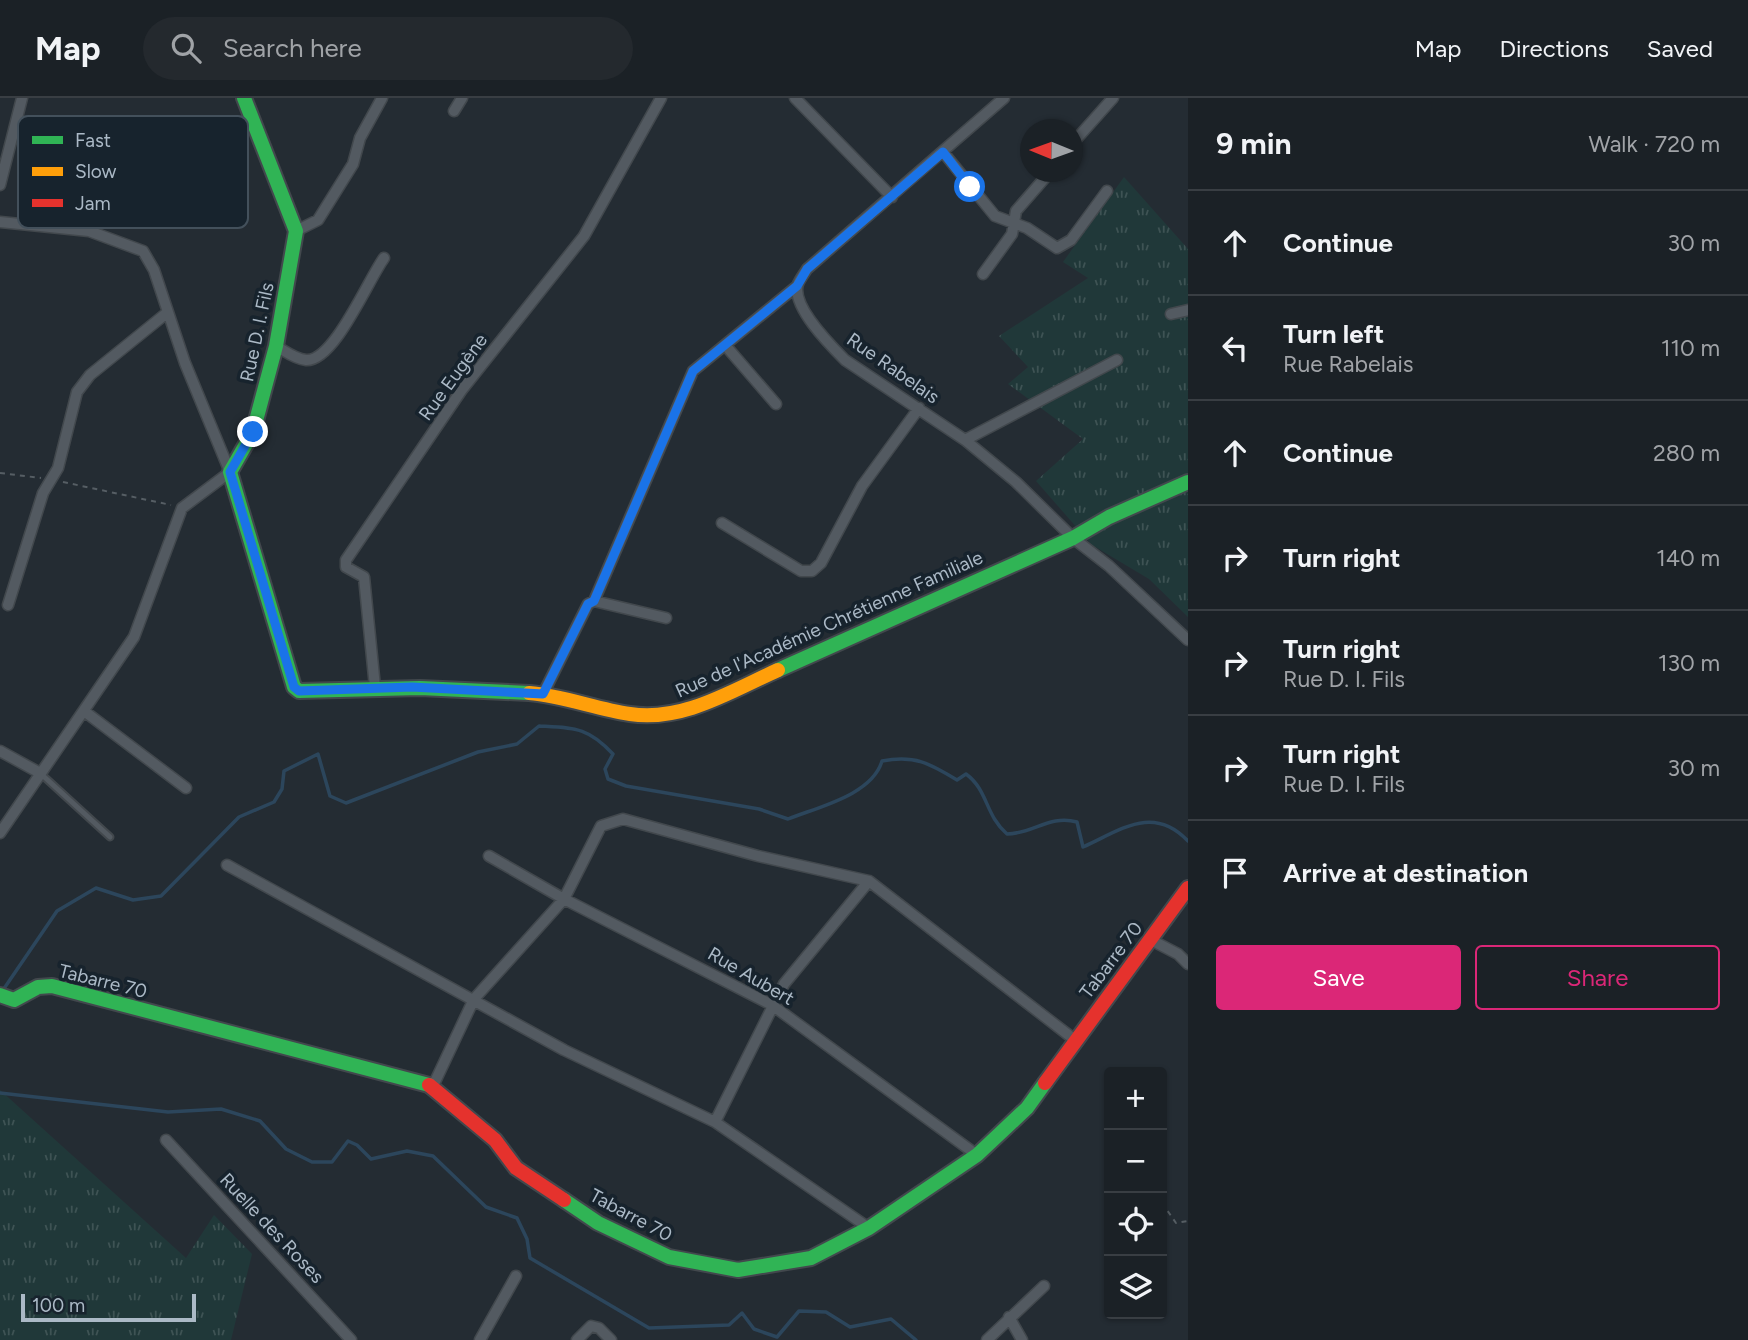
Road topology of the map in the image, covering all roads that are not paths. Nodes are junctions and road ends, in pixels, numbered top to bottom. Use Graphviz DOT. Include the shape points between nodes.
graph roads {
  1 [pos="22,98"];
  2 [pos="244,98"];
  3 [pos="382,98"];
  4 [pos="462,98"];
  5 [pos="662,98"];
  6 [pos="795,98"];
  7 [pos="1004,98"];
  8 [pos="1113,98"];
  9 [pos="454,111"];
  10 [pos="1083,132"];
  11 [pos="943,152"];
  12 [pos="1042,182"];
  13 [pos="0,185"];
  14 [pos="1107,191"];
  15 [pos="892,197"];
  16 [pos="0,222"];
  17 [pos="18,224"];
  18 [pos="1013,224"];
  19 [pos="59,228"];
  20 [pos="296,231"];
  21 [pos="384,258"];
  22 [pos="983,274"];
  23 [pos="797,286"];
  24 [pos="1188,310"];
  25 [pos="168,312"];
  26 [pos="1171,314"];
  27 [pos="724,345"];
  28 [pos="276,346"];
  29 [pos="1117,360"];
  30 [pos="776,404"];
  31 [pos="919,408"];
  32 [pos="965,440"];
  33 [pos="230,472"];
  34 [pos="1188,482"];
  35 [pos="722,523"];
  36 [pos="1073,538"];
  37 [pos="594,601"];
  38 [pos="8,605"];
  39 [pos="666,618"];
  40 [pos="1188,640"];
  41 [pos="375,687"];
  42 [pos="543,694"];
  43 [pos="84,711"];
  44 [pos="0,751"];
  45 [pos="40,773"];
  46 [pos="186,788"];
  47 [pos="0,833"];
  48 [pos="110,836"];
  49 [pos="489,856"];
  50 [pos="227,864"];
  51 [pos="869,881"];
  52 [pos="1188,888"];
  53 [pos="564,899"];
  54 [pos="1151,940"];
  55 [pos="1188,964"];
  56 [pos="0,995"];
  57 [pos="474,999"];
  58 [pos="772,1005"];
  59 [pos="1075,1040"];
  60 [pos="433,1086"];
  61 [pos="715,1122"];
  62 [pos="166,1140"];
  63 [pos="977,1155"];
  64 [pos="869,1228"];
  65 [pos="516,1276"];
  66 [pos="1044,1286"];
  67 [pos="1009,1317"];
  68 [pos="351,1340"];
  69 [pos="480,1340"];
  70 [pos="577,1340"];
  71 [pos="611,1340"];
  72 [pos="986,1340"];
  73 [pos="1023,1340"];
  1 -- 13 [label="street"];
  2 -- 20 [label="street"];
  3 -- 20 [label="street" via="359,138 353,164 318,220"];
  4 -- 9 [label="street"];
  5 -- 41 [label="street, Rue Eugène" via="584,236 461,391 346,560 346,567 364,576"];
  6 -- 15 [label="street"];
  7 -- 11 [label="street"];
  8 -- 10 [label="street"];
  11 -- 15 [label="street"];
  11 -- 18 [label="street" via="995,216"];
  12 -- 18 [label="street" via="1016,211"];
  14 -- 18 [label="street" via="1062,247 1052,247 1027,228"];
  15 -- 23 [label="street" via="807,269"];
  16 -- 17 [label="street"];
  18 -- 22 [label="street" via="1012,234"];
  19 -- 25 [label="street" via="89,231 143,251"];
  20 -- 28 [label="street, Rue D. I. Fils"];
  21 -- 28 [label="street" via="344,330 319,356 298,358"];
  23 -- 27 [label="street"];
  23 -- 31 [label="street, Rue Rabelais" via="800,302 829,344 845,360"];
  24 -- 26 [label="street"];
  25 -- 33 [label="street"];
  25 -- 38 [label="street" via="84,380 77,392"];
  27 -- 30 [label="street"];
  27 -- 37 [label="street" via="693,371"];
  28 -- 33 [label="street, Rue D. I. Fils" via="253,432"];
  29 -- 32 [label="street"];
  31 -- 32 [label="street, Rue Rabelais"];
  31 -- 35 [label="street" via="862,486 821,563 812,571 801,571"];
  32 -- 36 [label="street, Rue Rabelais"];
  33 -- 41 [label="street, Rue de l'Académie Chrétienne Familiale" via="294,687 299,691"];
  33 -- 43 [label="street" via="182,508 134,637"];
  34 -- 36 [label="street, Rue de l'Académie Chrétienne Familiale"];
  36 -- 40 [label="street, Rue Rabelais"];
  36 -- 42 [label="street, Rue de l'Académie Chrétienne Familiale" via="689,710 656,716"];
  37 -- 39 [label="street"];
  37 -- 42 [label="street" via="588,604"];
  41 -- 42 [label="street, Rue de l'Académie Chrétienne Familiale"];
  43 -- 45 [label="street"];
  43 -- 46 [label="street"];
  44 -- 45 [label="street"];
  45 -- 47 [label="street"];
  45 -- 48 [label="lane"];
  49 -- 53 [label="street, Rue Aubert"];
  50 -- 57 [label="street"];
  51 -- 53 [label="street" via="623,819 601,826"];
  51 -- 58 [label="street"];
  51 -- 59 [label="street"];
  52 -- 54 [label="street, Tabarre 70"];
  53 -- 57 [label="street"];
  53 -- 58 [label="street, Rue Aubert"];
  54 -- 55 [label="street"];
  54 -- 59 [label="street, Tabarre 70"];
  56 -- 60 [label="street, Tabarre 70" via="14,1000 38,987 52,986"];
  57 -- 60 [label="street"];
  57 -- 61 [label="street" via="564,1050"];
  58 -- 61 [label="street"];
  58 -- 63 [label="street, Rue Aubert"];
  59 -- 63 [label="street, Tabarre 70" via="1027,1108"];
  60 -- 64 [label="street, Tabarre 70" via="495,1140 516,1168 598,1223 669,1256 738,1270 811,1258"];
  61 -- 64 [label="street"];
  62 -- 68 [label="street, Ruelle des Roses"];
  63 -- 64 [label="street, Tabarre 70"];
  65 -- 69 [label="street"];
  66 -- 67 [label="street"];
  67 -- 72 [label="street"];
  67 -- 73 [label="street"];
  70 -- 71 [label="street" via="591,1326"];
}
